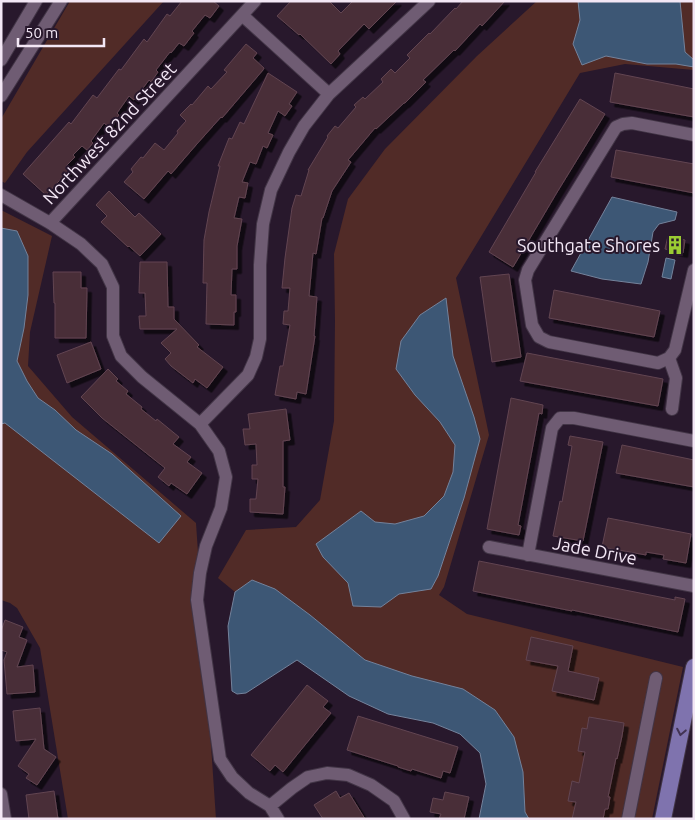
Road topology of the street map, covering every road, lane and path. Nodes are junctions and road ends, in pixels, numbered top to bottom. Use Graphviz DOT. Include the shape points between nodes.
graph roads {
  1 [pos="36,1"];
  2 [pos="61,1"];
  3 [pos="255,1"];
  4 [pos="429,1"];
  5 [pos="242,15"];
  6 [pos="1,60"];
  7 [pos="329,94"];
  8 [pos="1,96"];
  9 [pos="694,135"];
  10 [pos="1,195"];
  11 [pos="50,223"];
  12 [pos="694,270"];
  13 [pos="669,358"];
  14 [pos="672,409"];
  15 [pos="200,424"];
  16 [pos="694,441"];
  17 [pos="490,546"];
  18 [pos="528,555"];
  19 [pos="694,586"];
  20 [pos="694,667"];
  21 [pos="656,678"];
  22 [pos="1,794"];
  23 [pos="270,806"];
  24 [pos="5,819"];
  25 [pos="278,819"];
  26 [pos="404,819"];
  27 [pos="628,819"];
  28 [pos="663,819"];
  1 -- 6 [label="street"];
  2 -- 8 [label="street"];
  3 -- 5 [label="street, Northwest 82nd Street"];
  4 -- 7 [label="street"];
  5 -- 7 [label="street"];
  5 -- 11 [label="street, Northwest 82nd Street"];
  7 -- 15 [label="street" via="304,126 271,190 263,224 260,339 256,357 248,375"];
  9 -- 13 [label="street" via="632,123 616,127 528,270 525,280 532,325 539,337 549,342 658,363"];
  10 -- 11 [label="street"];
  11 -- 15 [label="street" via="81,244 102,264 113,287 113,336 122,356 142,377"];
  12 -- 13 [label="street" via="675,350"];
  13 -- 14 [label="street" via="676,378"];
  15 -- 23 [label="street" via="219,451 226,477 222,508 206,546 197,600 220,759 232,777 249,793"];
  16 -- 18 [label="street" via="560,418 552,428"];
  17 -- 18 [label="street, Jade Drive"];
  18 -- 19 [label="street, Jade Drive"];
  20 -- 28 [label="main road, one-way"];
  21 -- 27 [label="street"];
  22 -- 24 [label="street"];
  23 -- 25 [label="street"];
  23 -- 26 [label="street" via="308,777 327,773 348,776 371,785 394,801"];
}
